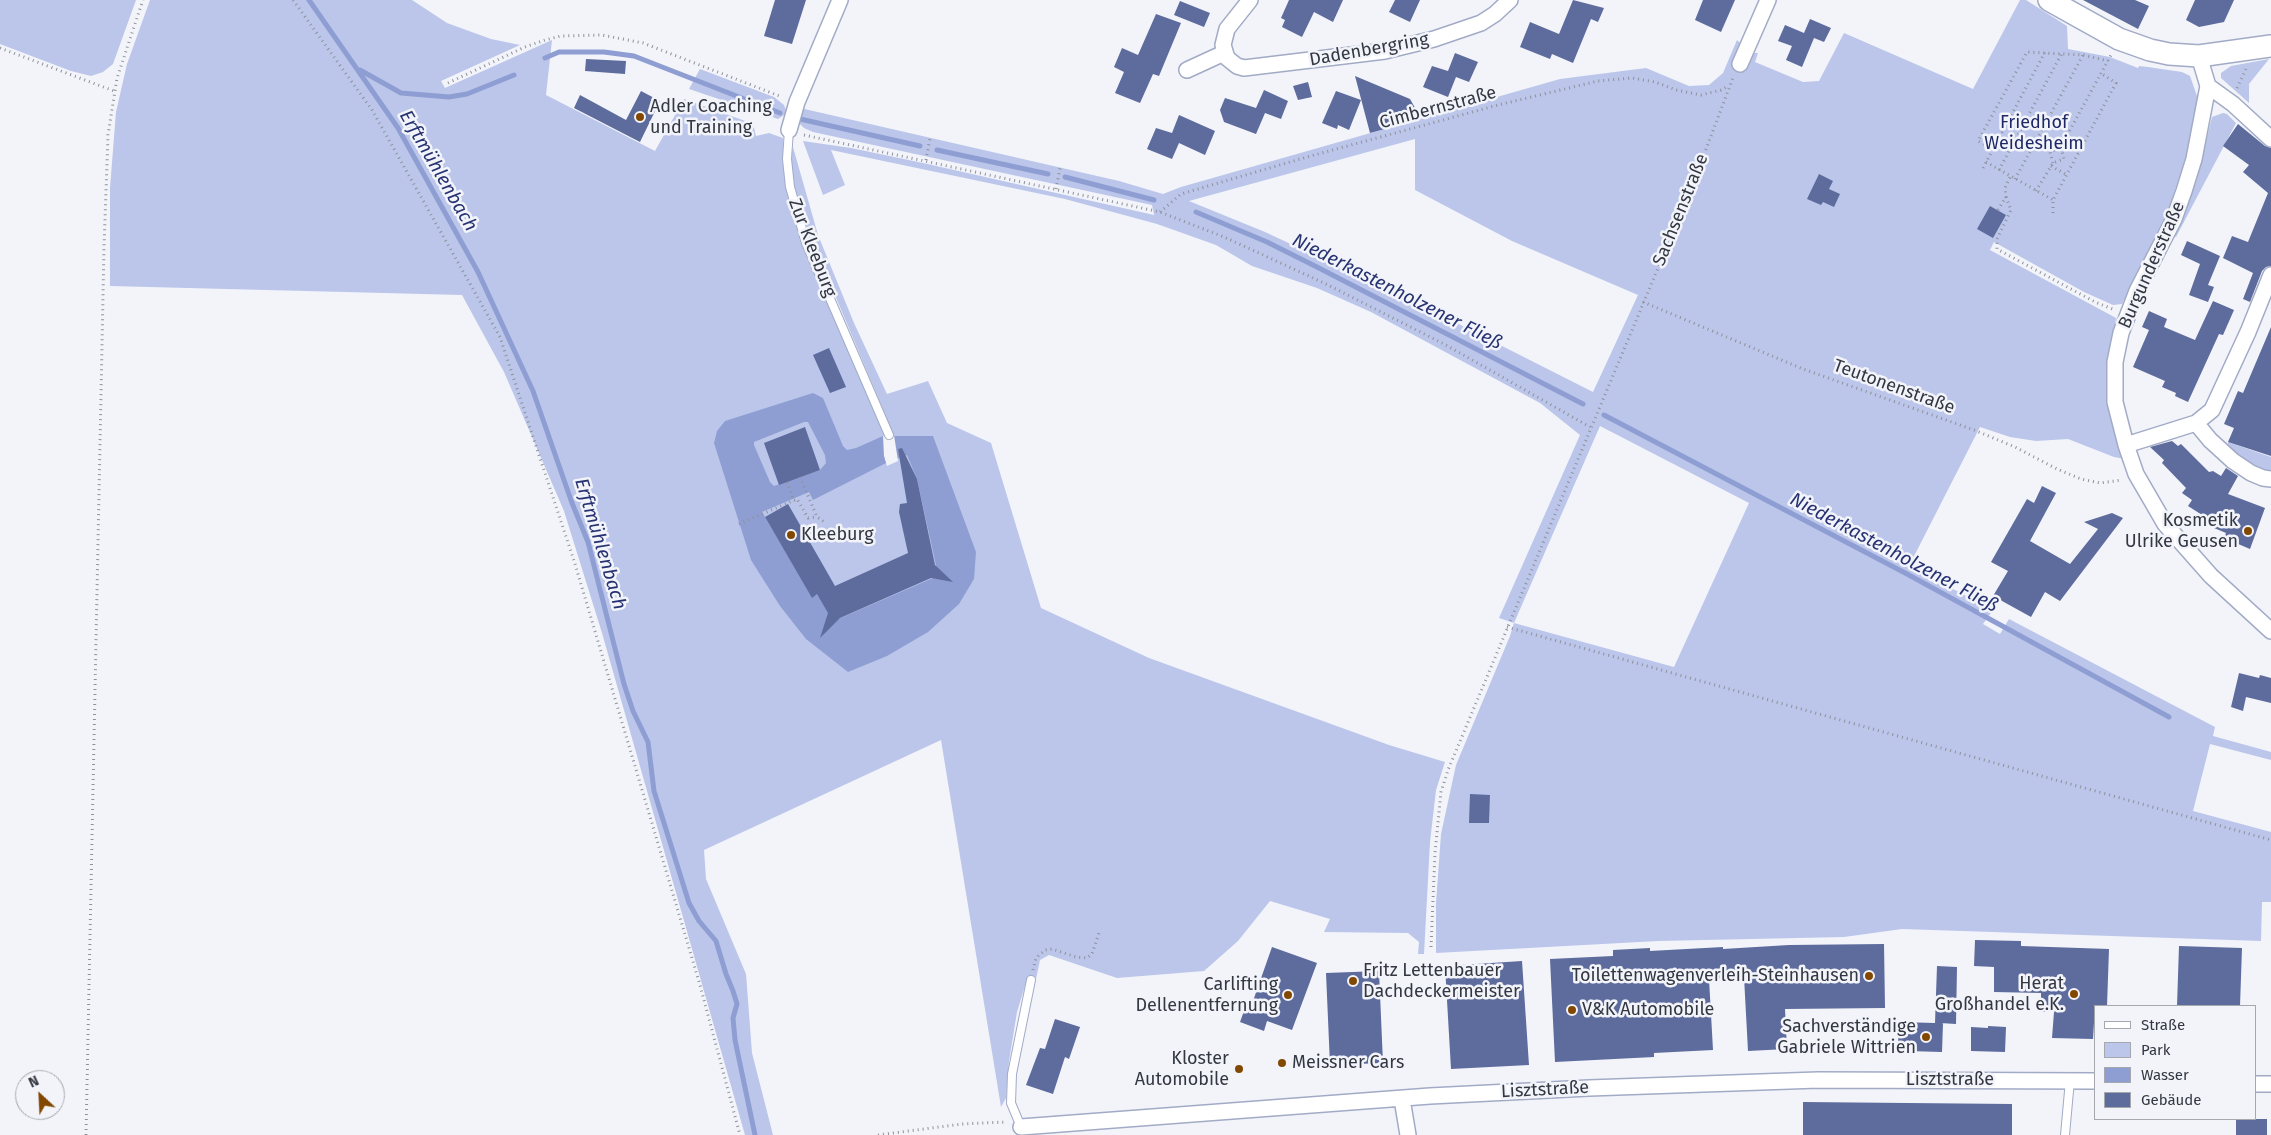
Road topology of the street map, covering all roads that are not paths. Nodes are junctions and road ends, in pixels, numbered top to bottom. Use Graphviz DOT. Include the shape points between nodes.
graph roads {
  1 [pos="840,0"];
  2 [pos="1250,0"];
  3 [pos="1510,0"];
  4 [pos="1768,0"];
  5 [pos="2049,0"];
  6 [pos="2264,47"];
  7 [pos="1224,53"];
  8 [pos="2199,56"];
  9 [pos="1740,64"];
  10 [pos="1187,70"];
  11 [pos="2208,86"];
  12 [pos="789,130"];
  13 [pos="2271,139"];
  14 [pos="2271,275"];
  15 [pos="2196,422"];
  16 [pos="889,435"];
  17 [pos="2126,445"];
  18 [pos="2271,479"];
  19 [pos="2271,631"];
  20 [pos="1031,980"];
  21 [pos="2070,1080"];
  22 [pos="2094,1081"];
  23 [pos="2256,1084"];
  24 [pos="2271,1084"];
  25 [pos="1402,1099"];
  26 [pos="1021,1127"];
  27 [pos="1408,1135"];
  28 [pos="2065,1135"];
  1 -- 12 [label="street, Zur Kleeburg" via="797,102"];
  2 -- 7 [label="street" via="1227,29 1222,45"];
  3 -- 7 [label="street, Dadenbergring" via="1488,18 1460,31 1385,50 1251,68 1231,63"];
  4 -- 9 [label="street"];
  5 -- 8 [label="street" via="2119,39 2159,52"];
  6 -- 8 [label="street"];
  7 -- 10 [label="street"];
  8 -- 11 [label="street"];
  11 -- 13 [label="street"];
  11 -- 17 [label="street, Burgunderstraße" via="2194,159 2184,191 2174,219 2127,314 2117,348 2115,402"];
  12 -- 16 [label="lane, Zur Kleeburg" via="790,187 806,243"];
  14 -- 15 [label="street" via="2216,402 2208,414"];
  15 -- 17 [label="street"];
  15 -- 18 [label="street" via="2233,461 2262,478"];
  17 -- 19 [label="street, Burgunderstraße" via="2136,474 2154,508 2179,542 2210,576"];
  20 -- 26 [label="lane" via="1012,1074 1011,1103"];
  21 -- 22 [label="street, Lisztstraße"];
  21 -- 25 [label="street, Lisztstraße" via="1719,1082"];
  21 -- 28 [label="lane"];
  23 -- 24 [label="street"];
  25 -- 26 [label="street, Lisztstraße"];
  25 -- 27 [label="street"];
}
